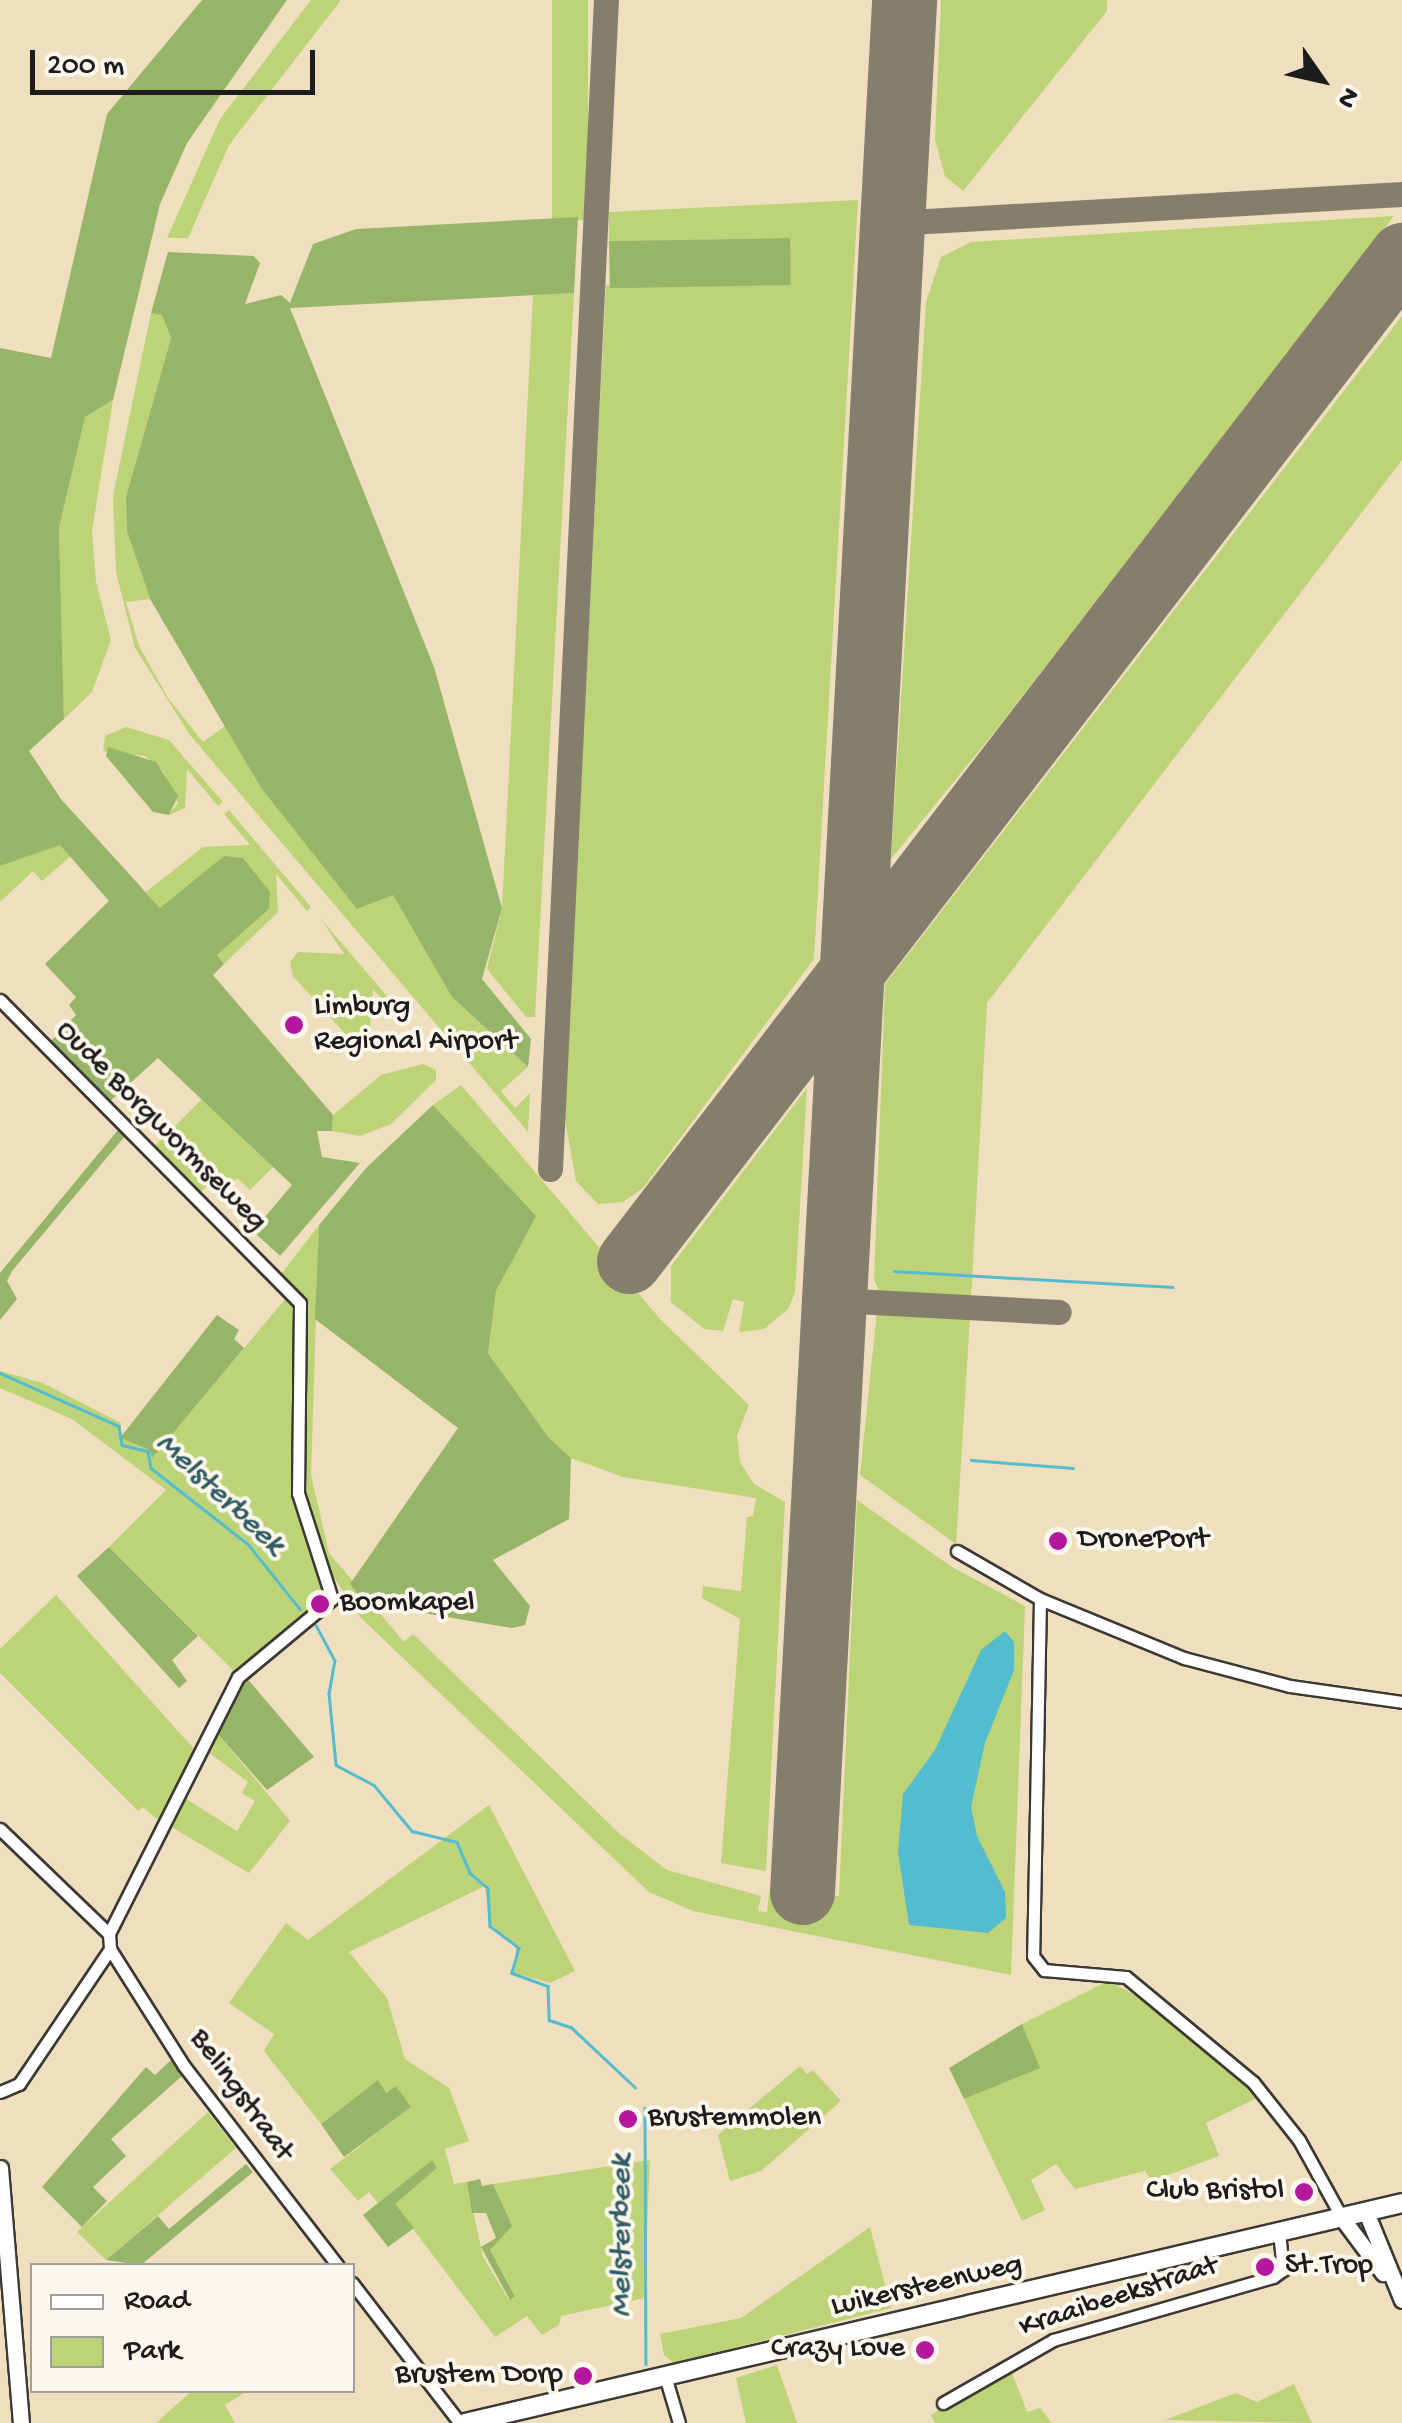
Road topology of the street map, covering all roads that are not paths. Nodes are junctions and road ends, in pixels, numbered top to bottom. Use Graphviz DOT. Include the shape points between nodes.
graph roads {
  1 [pos="0,1000"];
  2 [pos="957,1552"];
  3 [pos="1040,1599"];
  4 [pos="1402,1702"];
  5 [pos="0,1829"];
  6 [pos="109,1934"];
  7 [pos="110,1949"];
  8 [pos="0,2092"];
  9 [pos="0,2168"];
  10 [pos="1402,2204"];
  11 [pos="1366,2212"];
  12 [pos="1342,2218"];
  13 [pos="1279,2233"];
  14 [pos="336,2263"];
  15 [pos="1389,2279"];
  16 [pos="355,2287"];
  17 [pos="1402,2300"];
  18 [pos="665,2376"];
  19 [pos="942,2403"];
  20 [pos="21,2423"];
  21 [pos="463,2423"];
  22 [pos="678,2423"];
  1 -- 6 [label="street, Oude Borgwormseweg" via="286,1288 300,1303 302,1317 300,1509 333,1594 238,1677"];
  2 -- 3 [label="street"];
  3 -- 4 [label="street" via="1225,1671"];
  3 -- 12 [label="street" via="1033,1956 1044,1970 1126,1977 1253,2082 1299,2140"];
  5 -- 6 [label="street"];
  6 -- 7 [label="street"];
  7 -- 8 [label="street" via="19,2084"];
  7 -- 14 [label="street, Belingstraat" via="219,2115"];
  9 -- 20 [label="main road"];
  10 -- 11 [label="main road, Luikersteenweg"];
  11 -- 12 [label="main road, Luikersteenweg"];
  11 -- 15 [label="main road"];
  12 -- 13 [label="main road, Luikersteenweg"];
  12 -- 15 [label="main road"];
  13 -- 18 [label="main road, Luikersteenweg"];
  13 -- 19 [label="street, Kraaibeekstraat" via="1283,2270 1273,2277 1053,2340"];
  15 -- 17 [label="main road"];
  16 -- 21 [label="street"];
  18 -- 21 [label="main road, Luikersteenweg"];
  18 -- 22 [label="street"];
}
